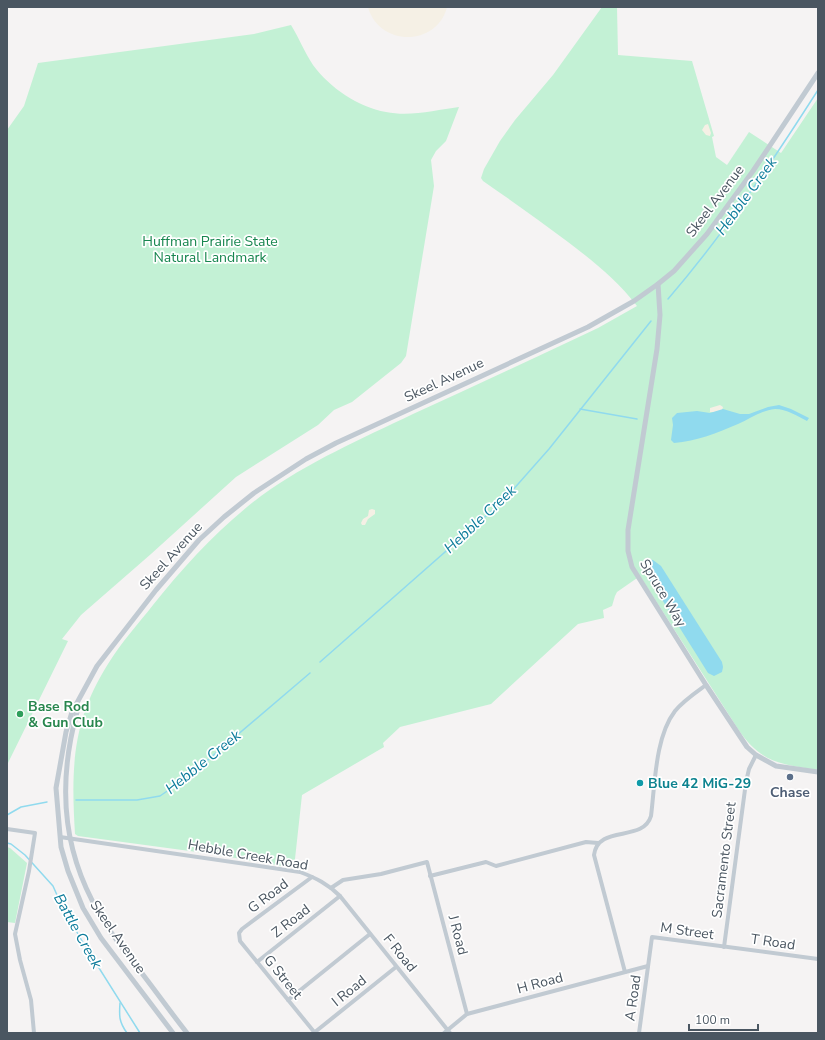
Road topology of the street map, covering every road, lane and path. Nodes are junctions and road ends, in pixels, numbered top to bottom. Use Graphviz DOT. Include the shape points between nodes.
graph roads {
  1 [pos="818,73"];
  2 [pos="658,284"];
  3 [pos="706,685"];
  4 [pos="76,706"];
  5 [pos="756,755"];
  6 [pos="818,772"];
  7 [pos="7,829"];
  8 [pos="60,837"];
  9 [pos="70,838"];
  10 [pos="598,843"];
  11 [pos="430,876"];
  12 [pos="312,877"];
  13 [pos="332,888"];
  14 [pos="340,896"];
  15 [pos="239,933"];
  16 [pos="370,934"];
  17 [pos="724,947"];
  18 [pos="818,959"];
  19 [pos="257,962"];
  20 [pos="648,966"];
  21 [pos="396,967"];
  22 [pos="625,972"];
  23 [pos="288,1000"];
  24 [pos="467,1014"];
  25 [pos="447,1032"];
  26 [pos="34,1033"];
  27 [pos="173,1033"];
  28 [pos="187,1033"];
  29 [pos="315,1033"];
  30 [pos="639,1033"];
  1 -- 2 [label="street, Skeel Avenue" via="753,171 698,246"];
  2 -- 3 [label="street, Spruce Way" via="659,332 628,530 628,551 632,567"];
  2 -- 4 [label="street, Skeel Avenue" via="588,327 306,458 254,493 199,540 156,590 97,666"];
  3 -- 5 [label="street, Spruce Way" via="747,747"];
  3 -- 10 [label="street" via="683,702 668,722 662,736 649,822 641,829 603,839"];
  4 -- 8 [label="street, Skeel Avenue" via="66,732 56,788"];
  4 -- 9 [label="street, Skeel Avenue" via="66,771 65,797"];
  5 -- 6 [label="street, Spruce Way" via="776,766"];
  5 -- 17 [label="street, Sacramento Street" via="746,782"];
  7 -- 26 [label="street" via="35,833 15,934 31,1000"];
  8 -- 9 [label="street, Hebble Creek Road"];
  8 -- 27 [label="street, Skeel Avenue" via="68,870 87,916"];
  9 -- 12 [label="street, Hebble Creek Road" via="300,872"];
  9 -- 28 [label="street, Skeel Avenue" via="81,876 102,919"];
  10 -- 11 [label="street" via="586,842 496,866 486,862"];
  10 -- 22 [label="street" via="594,855"];
  11 -- 13 [label="street, J Road" via="427,862 343,880"];
  11 -- 24 [label="street, J Road"];
  12 -- 13 [label="street, Hebble Creek Road"];
  12 -- 15 [label="street, G Road"];
  13 -- 14 [label="street, F Road"];
  14 -- 16 [label="street, F Road"];
  14 -- 19 [label="street, Z Road"];
  15 -- 19 [label="street, G Street" via="240,941"];
  16 -- 21 [label="street, F Road"];
  16 -- 23 [label="street"];
  17 -- 18 [label="street, T Road"];
  17 -- 20 [label="street, M Street" via="652,937"];
  19 -- 23 [label="street, G Street"];
  20 -- 22 [label="street, H Road"];
  20 -- 30 [label="street, A Road"];
  21 -- 25 [label="street, F Road"];
  21 -- 29 [label="street, I Road"];
  22 -- 24 [label="street, H Road"];
  23 -- 29 [label="street, G Street"];
  24 -- 25 [label="street, H Road"];
}
